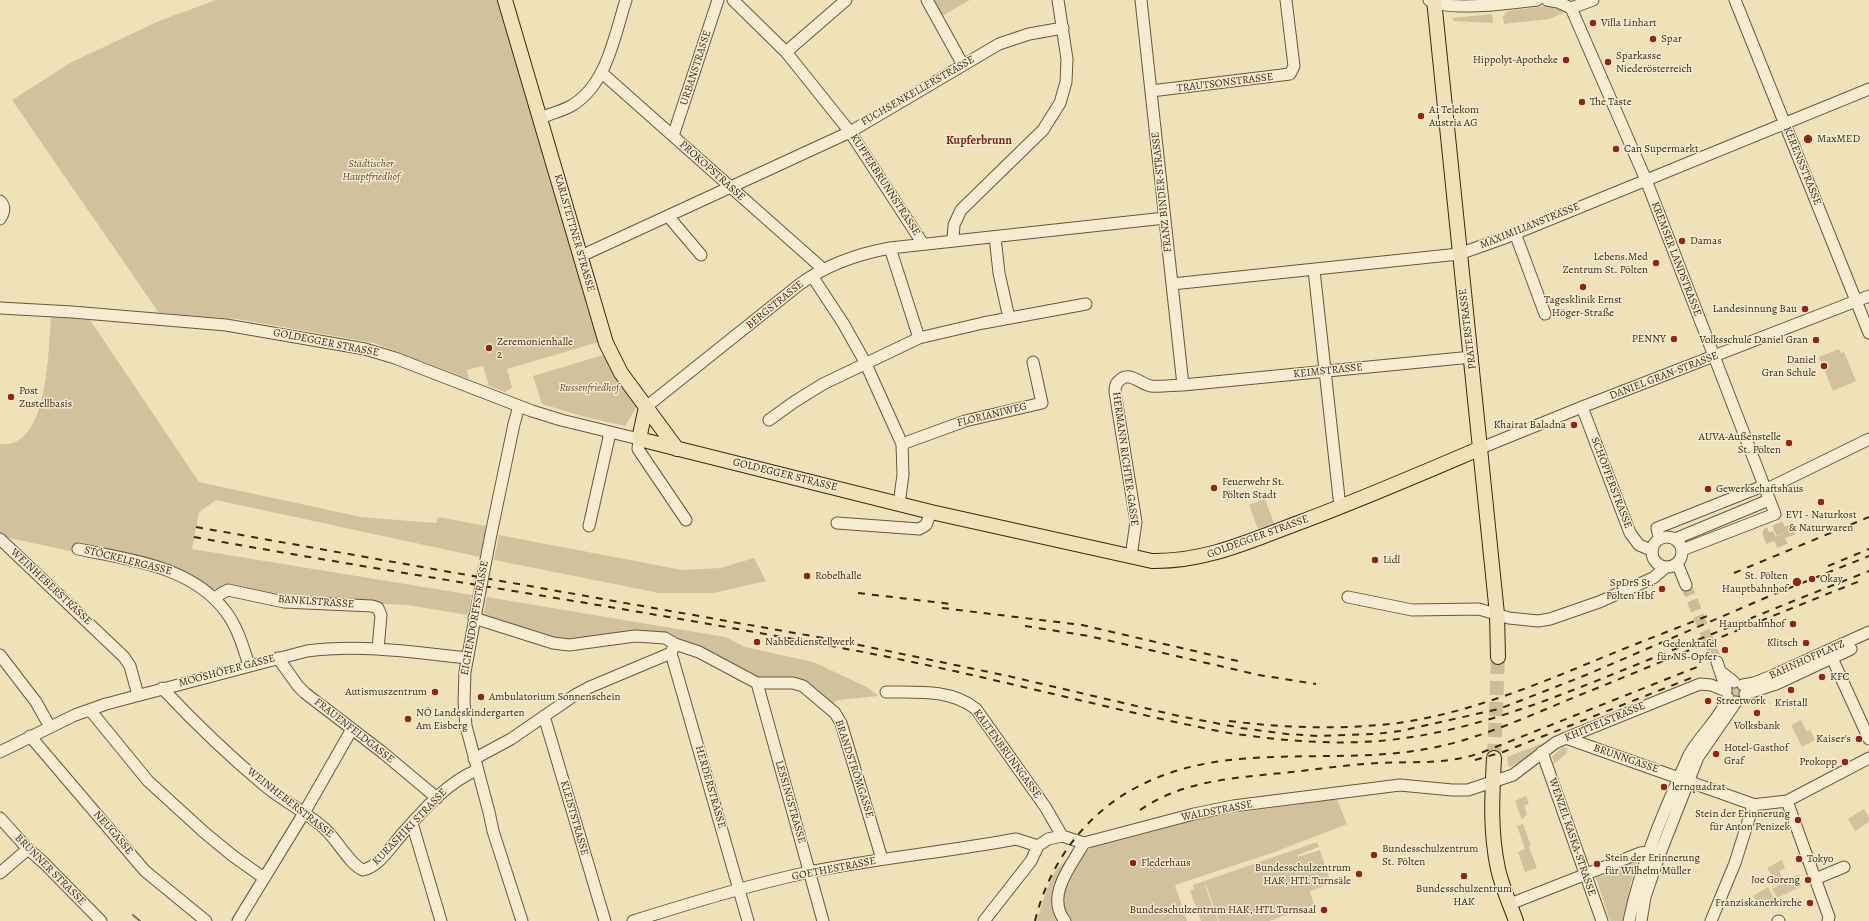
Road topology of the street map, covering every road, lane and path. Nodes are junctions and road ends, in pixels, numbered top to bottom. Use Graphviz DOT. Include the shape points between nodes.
graph roads {
  1 [pos="504,0"];
  2 [pos="626,0"];
  3 [pos="718,0"];
  4 [pos="733,0"];
  5 [pos="846,0"];
  6 [pos="927,0"];
  7 [pos="1058,0"];
  8 [pos="1141,0"];
  9 [pos="1286,0"];
  10 [pos="1537,0"];
  11 [pos="1547,0"];
  12 [pos="1594,0"];
  13 [pos="1735,0"];
  14 [pos="1432,1"];
  15 [pos="1571,8"];
  16 [pos="1063,28"];
  17 [pos="786,52"];
  18 [pos="963,65"];
  19 [pos="602,73"];
  20 [pos="1869,89"];
  21 [pos="1151,91"];
  22 [pos="540,118"];
  23 [pos="1784,123"];
  24 [pos="850,132"];
  25 [pos="673,136"];
  26 [pos="1646,180"];
  27 [pos="730,187"];
  28 [pos="0,201"];
  29 [pos="668,216"];
  30 [pos="1165,218"];
  31 [pos="0,219"];
  32 [pos="1515,233"];
  33 [pos="995,237"];
  34 [pos="954,240"];
  35 [pos="923,244"];
  36 [pos="890,248"];
  37 [pos="1459,254"];
  38 [pos="701,255"];
  39 [pos="581,256"];
  40 [pos="823,269"];
  41 [pos="1314,270"];
  42 [pos="812,276"];
  43 [pos="1172,284"];
  44 [pos="1869,296"];
  45 [pos="1856,301"];
  46 [pos="1086,304"];
  47 [pos="0,308"];
  48 [pos="1545,314"];
  49 [pos="1009,318"];
  50 [pos="1869,332"];
  51 [pos="919,338"];
  52 [pos="1472,357"];
  53 [pos="1714,357"];
  54 [pos="866,362"];
  55 [pos="1033,362"];
  56 [pos="1325,371"];
  57 [pos="1184,385"];
  58 [pos="519,406"];
  59 [pos="1582,407"];
  60 [pos="651,412"];
  61 [pos="769,420"];
  62 [pos="610,433"];
  63 [pos="1869,439"];
  64 [pos="645,441"];
  65 [pos="902,444"];
  66 [pos="1481,448"];
  67 [pos="677,449"];
  68 [pos="1766,492"];
  69 [pos="899,504"];
  70 [pos="1340,507"];
  71 [pos="931,512"];
  72 [pos="686,520"];
  73 [pos="837,523"];
  74 [pos="589,526"];
  75 [pos="1659,538"];
  76 [pos="0,539"];
  77 [pos="1675,539"];
  78 [pos="78,549"];
  79 [pos="1652,550"];
  80 [pos="1682,550"];
  81 [pos="1130,557"];
  82 [pos="1655,561"];
  83 [pos="1678,563"];
  84 [pos="1666,567"];
  85 [pos="1686,584"];
  86 [pos="1638,585"];
  87 [pos="1348,597"];
  88 [pos="215,598"];
  89 [pos="1497,614"];
  90 [pos="475,615"];
  91 [pos="1869,632"];
  92 [pos="1869,640"];
  93 [pos="673,648"];
  94 [pos="378,649"];
  95 [pos="0,655"];
  96 [pos="1498,657"];
  97 [pos="278,658"];
  98 [pos="467,658"];
  99 [pos="1832,658"];
  100 [pos="249,665"];
  101 [pos="1718,667"];
  102 [pos="758,683"];
  103 [pos="162,688"];
  104 [pos="886,692"];
  105 [pos="1734,692"];
  106 [pos="138,695"];
  107 [pos="90,710"];
  108 [pos="544,716"];
  109 [pos="50,727"];
  110 [pos="352,729"];
  111 [pos="30,736"];
  112 [pos="1566,738"];
  113 [pos="1869,739"];
  114 [pos="0,752"];
  115 [pos="1542,752"];
  116 [pos="1494,758"];
  117 [pos="1869,759"];
  118 [pos="476,764"];
  119 [pos="1684,780"];
  120 [pos="1492,782"];
  121 [pos="437,798"];
  122 [pos="1787,801"];
  123 [pos="1752,807"];
  124 [pos="304,814"];
  125 [pos="0,818"];
  126 [pos="412,823"];
  127 [pos="1062,836"];
  128 [pos="1084,844"];
  129 [pos="1038,846"];
  130 [pos="28,849"];
  131 [pos="1648,852"];
  132 [pos="882,859"];
  133 [pos="1844,867"];
  134 [pos="363,870"];
  135 [pos="809,872"];
  136 [pos="0,873"];
  137 [pos="1586,875"];
  138 [pos="264,878"];
  139 [pos="1815,879"];
  140 [pos="739,889"];
  141 [pos="1510,904"];
  142 [pos="1828,919"];
  143 [pos="1711,920"];
  144 [pos="101,921"];
  145 [pos="206,921"];
  146 [pos="238,921"];
  147 [pos="441,921"];
  148 [pos="522,921"];
  149 [pos="605,921"];
  150 [pos="633,921"];
  151 [pos="748,921"];
  152 [pos="824,921"];
  153 [pos="984,921"];
  154 [pos="1065,921"];
  155 [pos="1516,921"];
  156 [pos="1602,921"];
  157 [pos="1629,921"];
  158 [pos="1641,921"];
  1 -- 22 [label="main road, KARLSTETTNER STRASSE"];
  2 -- 19 [label="street"];
  3 -- 25 [label="street, URBANSTRASSE"];
  4 -- 17 [label="street, KUPFERBRUNNSTRASSE"];
  5 -- 17 [label="street"];
  6 -- 18 [label="street"];
  7 -- 16 [label="street"];
  8 -- 21 [label="street, FRANZ BINDER-STRASSE"];
  9 -- 21 [label="street, TRAUTSONSTRASSE" via="1294,66 1286,75"];
  10 -- 14 [label="street" via="1486,5"];
  11 -- 15 [label="street"];
  12 -- 15 [label="street"];
  13 -- 23 [label="street, KERENSSTRASSE"];
  14 -- 37 [label="main road, PRATERSTRASSE"];
  15 -- 26 [label="street, KREMSER LANDSTRASSE"];
  16 -- 18 [label="street, FUCHSENKELLERSTRASSE" via="1029,34 999,44"];
  16 -- 34 [label="street" via="1067,59 1066,82 1060,103 1043,130 961,210 954,225"];
  17 -- 24 [label="street, KUPFERBRUNNSTRASSE"];
  18 -- 24 [label="street, FUCHSENKELLERSTRASSE"];
  19 -- 22 [label="street" via="594,87 571,106"];
  19 -- 25 [label="street, PROKOPSTRASSE"];
  20 -- 23 [label="street, MAXIMILIANSTRASSE"];
  21 -- 30 [label="street, FRANZ BINDER-STRASSE"];
  22 -- 39 [label="main road, KARLSTETTNER STRASSE"];
  23 -- 26 [label="street, MAXIMILIANSTRASSE"];
  23 -- 45 [label="street, KERENSSTRASSE"];
  24 -- 27 [label="street, FUCHSENKELLERSTRASSE"];
  24 -- 35 [label="street, KUPFERBRUNNSTRASSE"];
  25 -- 27 [label="street, PROKOPSTRASSE"];
  26 -- 32 [label="street, MAXIMILIANSTRASSE"];
  26 -- 53 [label="street, KREMSER LANDSTRASSE"];
  27 -- 29 [label="street, FUCHSENKELLERSTRASSE"];
  27 -- 40 [label="street, PROKOPSTRASSE"];
  28 -- 31 [label="street" via="4,212"];
  29 -- 38 [label="street"];
  29 -- 39 [label="street, FUCHSENKELLERSTRASSE"];
  30 -- 33 [label="street, KUPFERBRUNNSTRASSE"];
  30 -- 43 [label="street, FRANZ BINDER-STRASSE"];
  32 -- 37 [label="street, MAXIMILIANSTRASSE"];
  32 -- 48 [label="street"];
  33 -- 34 [label="street, KUPFERBRUNNSTRASSE"];
  33 -- 49 [label="street"];
  34 -- 35 [label="street, KUPFERBRUNNSTRASSE"];
  35 -- 36 [label="street, BERGSTRASSE"];
  36 -- 40 [label="street, BERGSTRASSE" via="850,258"];
  36 -- 51 [label="street"];
  37 -- 41 [label="street, MAXIMILIANSTRASSE"];
  37 -- 52 [label="main road, PRATERSTRASSE"];
  39 -- 60 [label="main road, KARLSTETTNER STRASSE" via="606,343 621,373"];
  40 -- 42 [label="street, BERGSTRASSE"];
  41 -- 43 [label="street, MAXIMILIANSTRASSE"];
  41 -- 56 [label="street"];
  42 -- 54 [label="street"];
  42 -- 60 [label="street, BERGSTRASSE"];
  43 -- 57 [label="street, FRANZ BINDER-STRASSE"];
  44 -- 45 [label="street, DANIEL GRAN-STRASSE"];
  45 -- 50 [label="street, KERENSSTRASSE"];
  45 -- 53 [label="street, DANIEL GRAN-STRASSE"];
  46 -- 49 [label="street"];
  47 -- 58 [label="street, GOLDEGGER STRASSE" via="196,322 334,343 380,353"];
  49 -- 51 [label="street"];
  51 -- 54 [label="street"];
  52 -- 56 [label="street, KEIMSTRASSE"];
  52 -- 66 [label="main road, PRATERSTRASSE"];
  53 -- 59 [label="street, DANIEL GRAN-STRASSE"];
  53 -- 68 [label="street, KREMSER LANDSTRASSE"];
  54 -- 61 [label="street" via="823,384"];
  54 -- 65 [label="street"];
  55 -- 65 [label="street, FLORIANIWEG" via="1042,403 965,421"];
  56 -- 57 [label="street, KEIMSTRASSE"];
  56 -- 70 [label="street"];
  57 -- 81 [label="street, HERMANN RICHTER-GASSE" via="1150,386 1128,376 1118,381 1115,388 1136,522"];
  58 -- 62 [label="street, GOLDEGGER STRASSE"];
  58 -- 90 [label="street, EICHENDORFFSTRASSE, bridge"];
  59 -- 66 [label="street, DANIEL GRAN-STRASSE"];
  59 -- 79 [label="street, SCHÖPFERSTRASSE" via="1630,533 1639,545"];
  60 -- 64 [label="main road"];
  60 -- 67 [label="main road, KARLSTETTNER STRASSE"];
  62 -- 64 [label="street, GOLDEGGER STRASSE"];
  62 -- 74 [label="street"];
  63 -- 68 [label="street"];
  64 -- 67 [label="main road, GOLDEGGER STRASSE"];
  64 -- 72 [label="street" via="638,448"];
  65 -- 69 [label="street" via="903,475"];
  66 -- 70 [label="main road, GOLDEGGER STRASSE"];
  66 -- 89 [label="main road, PRATERSTRASSE"];
  67 -- 69 [label="main road, GOLDEGGER STRASSE"];
  68 -- 75 [label="street" via="1657,528"];
  68 -- 77 [label="street"];
  68 -- 80 [label="street, KREMSER LANDSTRASSE" via="1775,514"];
  69 -- 71 [label="main road, GOLDEGGER STRASSE"];
  70 -- 81 [label="main road, GOLDEGGER STRASSE" via="1208,556 1168,561"];
  71 -- 73 [label="street" via="926,525 919,529"];
  71 -- 81 [label="main road, GOLDEGGER STRASSE"];
  75 -- 77 [label="street" via="1670,536"];
  75 -- 79 [label="street"];
  76 -- 106 [label="street, WEINHEBERSTRASSE" via="124,657 130,666"];
  77 -- 80 [label="street" via="1680,543"];
  78 -- 88 [label="street, STÖCKELERGASSE" via="127,559 179,574"];
  79 -- 82 [label="street"];
  80 -- 83 [label="street"];
  82 -- 84 [label="street"];
  82 -- 86 [label="street"];
  83 -- 84 [label="street"];
  83 -- 85 [label="street"];
  84 -- 86 [label="street" via="1653,578"];
  86 -- 89 [label="street" via="1550,619 1528,621"];
  87 -- 89 [label="street" via="1412,610 1479,609"];
  88 -- 94 [label="street, BANKLSTRASSE" via="228,590 284,602 372,606 378,608 381,615"];
  88 -- 100 [label="street, STÖCKELERGASSE" via="235,627"];
  89 -- 96 [label="main road, PRATERSTRASSE"];
  90 -- 93 [label="street" via="553,643 569,645 635,636 665,638"];
  90 -- 98 [label="street, EICHENDORFFSTRASSE"];
  91 -- 105 [label="street, BAHNHOFPLATZ"];
  92 -- 99 [label="street, BAHNHOFPLATZ"];
  93 -- 102 [label="street, BRANDSTRÖMGASSE" via="699,652"];
  93 -- 108 [label="street, KURASHIKI STRASSE" via="590,687"];
  93 -- 140 [label="street, HERDERSTRASSE"];
  94 -- 97 [label="street, MOOSHÖFER GASSE" via="330,648"];
  94 -- 98 [label="street, MOOSHÖFER GASSE"];
  95 -- 109 [label="street" via="36,702"];
  97 -- 100 [label="street, MOOSHÖFER GASSE"];
  97 -- 110 [label="street, FRAUENFELDGASSE" via="305,693"];
  98 -- 118 [label="street, EICHENDORFFSTRASSE" via="464,713"];
  99 -- 105 [label="street, BAHNHOFPLATZ" via="1776,684"];
  99 -- 113 [label="street"];
  100 -- 103 [label="street, MOOSHÖFER GASSE"];
  101 -- 105 [label="street"];
  102 -- 132 [label="street, BRANDSTRÖMGASSE" via="793,683 803,686 838,717"];
  102 -- 135 [label="street, LESSINGSTRASSE"];
  103 -- 106 [label="street, MOOSHÖFER GASSE"];
  103 -- 124 [label="street, WEINHEBERSTRASSE" via="265,786"];
  104 -- 127 [label="street, KALTENBRUNNGASSE" via="928,692 968,702 976,709 1046,808"];
  105 -- 112 [label="street, KHITTELSTRASSE" via="1700,684"];
  105 -- 119 [label="street"];
  106 -- 107 [label="street, MOOSHÖFER GASSE"];
  107 -- 109 [label="street, MOOSHÖFER GASSE"];
  107 -- 138 [label="street" via="148,781 205,833"];
  108 -- 118 [label="street, KURASHIKI STRASSE"];
  108 -- 149 [label="street, KLEISTSTRASSE"];
  109 -- 111 [label="street, MOOSHÖFER GASSE"];
  110 -- 121 [label="street, FRAUENFELDGASSE"];
  110 -- 124 [label="street"];
  111 -- 114 [label="street, MOOSHÖFER GASSE"];
  111 -- 145 [label="street, NEUGASSE" via="146,871"];
  112 -- 115 [label="street, KHITTELSTRASSE"];
  112 -- 119 [label="street, BRUNNGASSE"];
  115 -- 120 [label="street, KHITTELSTRASSE" via="1513,775"];
  115 -- 137 [label="street, WENZEL KASKA-STRASSE"];
  116 -- 120 [label="main road"];
  117 -- 122 [label="street"];
  118 -- 121 [label="street, KURASHIKI STRASSE"];
  118 -- 148 [label="street, EICHENDORFFSTRASSE" via="493,831"];
  119 -- 123 [label="street, BRUNNGASSE" via="1750,803"];
  119 -- 131 [label="street"];
  119 -- 158 [label="street" via="1645,897"];
  120 -- 128 [label="street, WALDSTRASSE" via="1468,790 1400,785 1233,806"];
  120 -- 141 [label="main road" via="1494,841 1499,870"];
  121 -- 126 [label="street, KURASHIKI STRASSE"];
  122 -- 123 [label="street"];
  122 -- 139 [label="street"];
  123 -- 143 [label="street" via="1735,863"];
  124 -- 134 [label="street, WEINHEBERSTRASSE" via="328,831 354,864"];
  124 -- 138 [label="street"];
  125 -- 130 [label="street, BRÜNNER STRASSE"];
  126 -- 134 [label="street, KURASHIKI STRASSE" via="382,858"];
  126 -- 147 [label="street"];
  127 -- 128 [label="street"];
  127 -- 129 [label="street" via="1048,839"];
  128 -- 154 [label="street" via="1067,872 1057,896 1057,908"];
  129 -- 132 [label="street, GOETHESTRASSE" via="1016,839"];
  129 -- 153 [label="street" via="1030,861"];
  130 -- 136 [label="street"];
  130 -- 144 [label="street, BRÜNNER STRASSE"];
  131 -- 137 [label="street"];
  131 -- 157 [label="street" via="1634,894"];
  132 -- 135 [label="street, GOETHESTRASSE"];
  133 -- 139 [label="street"];
  135 -- 140 [label="street, GOETHESTRASSE"];
  135 -- 152 [label="street, LESSINGSTRASSE"];
  137 -- 141 [label="street"];
  137 -- 156 [label="street, WENZEL KASKA-STRASSE"];
  138 -- 146 [label="street"];
  139 -- 142 [label="street"];
  140 -- 150 [label="street, GOETHESTRASSE"];
  140 -- 151 [label="street, HERDERSTRASSE"];
  141 -- 155 [label="main road"];
}
